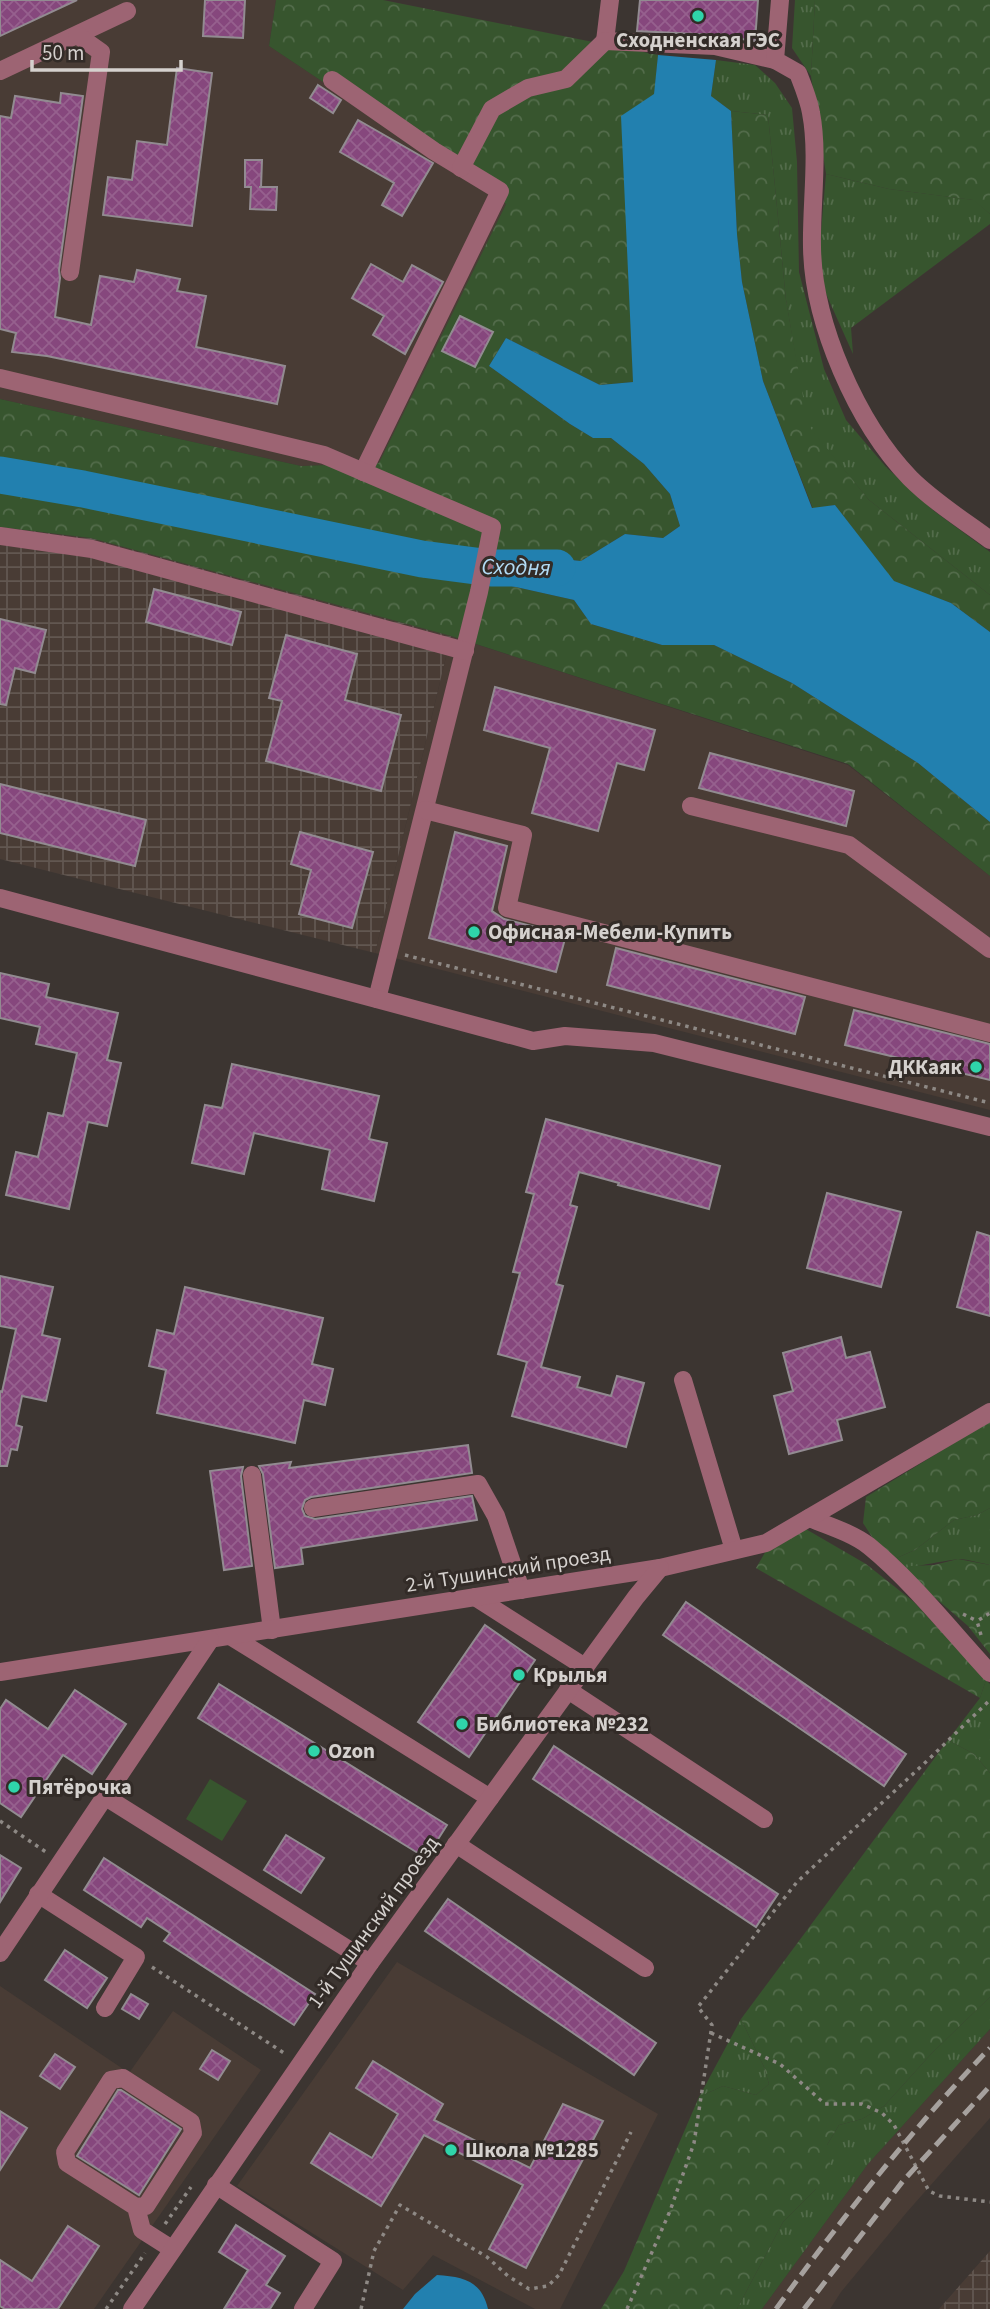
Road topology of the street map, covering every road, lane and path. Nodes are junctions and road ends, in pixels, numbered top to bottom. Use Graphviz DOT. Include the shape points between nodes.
graph roads {
  1 [pos="610,0"];
  2 [pos="780,0"];
  3 [pos="127,11"];
  4 [pos="77,35"];
  5 [pos="605,41"];
  6 [pos="775,60"];
  7 [pos="0,71"];
  8 [pos="332,80"];
  9 [pos="461,168"];
  10 [pos="70,272"];
  11 [pos="0,378"];
  12 [pos="363,472"];
  13 [pos="0,536"];
  14 [pos="990,540"];
  15 [pos="465,651"];
  16 [pos="691,806"];
  17 [pos="425,810"];
  18 [pos="0,898"];
  19 [pos="990,949"];
  20 [pos="390,951"];
  21 [pos="377,999"];
  22 [pos="990,1033"];
  23 [pos="990,1103"];
  24 [pos="990,1127"];
  25 [pos="683,1380"];
  26 [pos="990,1412"];
  27 [pos="251,1475"];
  28 [pos="313,1508"];
  29 [pos="809,1518"];
  30 [pos="734,1550"];
  31 [pos="660,1568"];
  32 [pos="521,1590"];
  33 [pos="475,1597"];
  34 [pos="272,1630"];
  35 [pos="232,1637"];
  36 [pos="210,1640"];
  37 [pos="585,1667"];
  38 [pos="0,1672"];
  39 [pos="990,1673"];
  40 [pos="568,1690"];
  41 [pos="990,1700"];
  42 [pos="104,1796"];
  43 [pos="490,1798"];
  44 [pos="764,1819"];
  45 [pos="0,1821"];
  46 [pos="456,1844"];
  47 [pos="60,1861"];
  48 [pos="38,1894"];
  49 [pos="0,1953"];
  50 [pos="370,1963"];
  51 [pos="645,1968"];
  52 [pos="104,2008"];
  53 [pos="711,2033"];
  54 [pos="631,2132"];
  55 [pos="216,2185"];
  56 [pos="990,2203"];
  57 [pos="135,2207"];
  58 [pos="172,2249"];
  59 [pos="132,2309"];
  60 [pos="303,2309"];
  61 [pos="361,2309"];
  62 [pos="627,2309"];
  1 -- 5 [label="street"];
  2 -- 6 [label="street"];
  3 -- 4 [label="street"];
  4 -- 7 [label="street"];
  4 -- 10 [label="street" via="101,52"];
  5 -- 6 [label="street" via="715,46"];
  5 -- 9 [label="street" via="566,79 528,88 492,108"];
  6 -- 14 [label="street" via="798,73 811,114 814,281 832,345 855,401 876,438 910,478"];
  8 -- 9 [label="street"];
  9 -- 12 [label="street" via="500,191"];
  11 -- 12 [label="street" via="324,455"];
  12 -- 15 [label="street" via="492,527"];
  13 -- 15 [label="street" via="92,549"];
  15 -- 17 [label="street"];
  16 -- 19 [label="street" via="849,845"];
  17 -- 20 [label="street"];
  17 -- 22 [label="street" via="523,835 507,908"];
  18 -- 21 [label="street"];
  20 -- 21 [label="street"];
  20 -- 23 [label="path"];
  21 -- 24 [label="street" via="533,1041 565,1036 654,1043"];
  25 -- 30 [label="street"];
  26 -- 29 [label="street, 2-й Тушинский проезд"];
  27 -- 34 [label="street"];
  28 -- 32 [label="street" via="478,1483 496,1516"];
  29 -- 30 [label="street, 2-й Тушинский проезд" via="766,1543"];
  29 -- 39 [label="street" via="867,1545"];
  30 -- 31 [label="street, 2-й Тушинский проезд"];
  31 -- 32 [label="street, 2-й Тушинский проезд"];
  31 -- 37 [label="street, 1-й Тушинский проезд"];
  32 -- 33 [label="street, 2-й Тушинский проезд"];
  33 -- 34 [label="street, 2-й Тушинский проезд"];
  33 -- 37 [label="street"];
  34 -- 35 [label="street, 2-й Тушинский проезд"];
  35 -- 36 [label="street, 2-й Тушинский проезд"];
  35 -- 43 [label="street"];
  36 -- 38 [label="street, 2-й Тушинский проезд"];
  36 -- 42 [label="street"];
  37 -- 40 [label="street, 1-й Тушинский проезд"];
  40 -- 43 [label="street, 1-й Тушинский проезд"];
  40 -- 44 [label="street"];
  41 -- 53 [label="path" via="797,1882 698,2007 712,2025"];
  42 -- 47 [label="street"];
  42 -- 50 [label="street"];
  43 -- 46 [label="street, 1-й Тушинский проезд"];
  45 -- 47 [label="path"];
  46 -- 50 [label="street, 1-й Тушинский проезд"];
  46 -- 51 [label="street"];
  47 -- 48 [label="street"];
  48 -- 49 [label="street"];
  48 -- 52 [label="street" via="136,1957"];
  50 -- 55 [label="street, 1-й Тушинский проезд"];
  53 -- 56 [label="path" via="780,2064 825,2105 862,2104 882,2113 894,2125 929,2190 940,2196"];
  53 -- 62 [label="path" via="694,2143"];
  54 -- 61 [label="path" via="559,2274 548,2286 529,2289 487,2257 400,2205 374,2251"];
  55 -- 58 [label="street, 1-й Тушинский проезд"];
  55 -- 60 [label="street" via="333,2261"];
  57 -- 57 [label="street" via="67,2163 65,2152 111,2080 123,2078 191,2122 193,2133 146,2206"];
  57 -- 58 [label="street" via="142,2230"];
  58 -- 59 [label="street, 1-й Тушинский проезд"];
}
